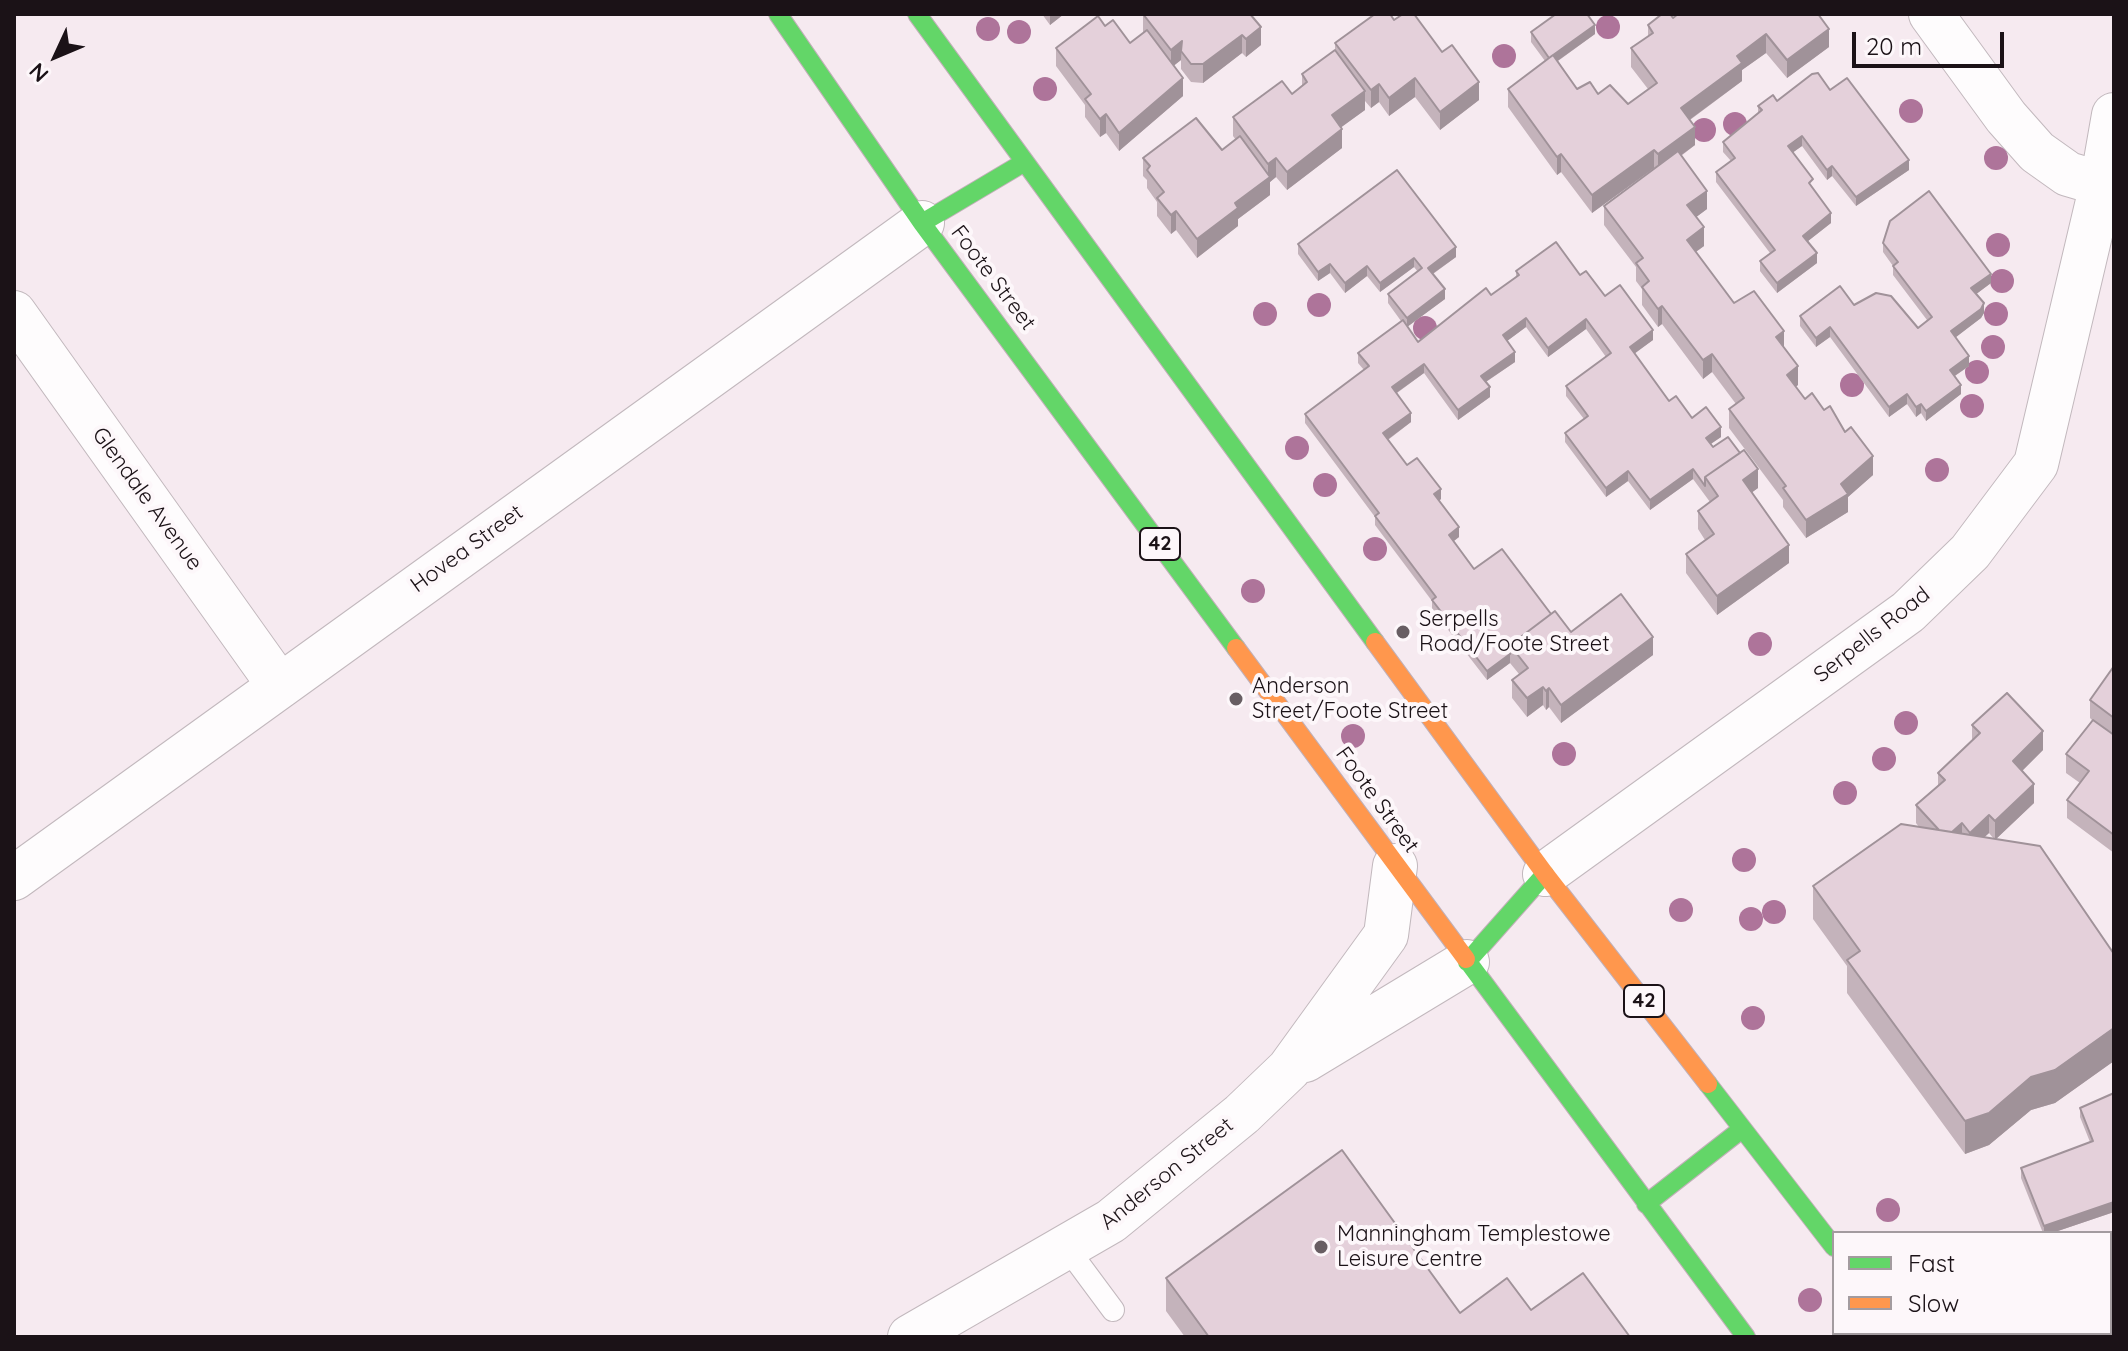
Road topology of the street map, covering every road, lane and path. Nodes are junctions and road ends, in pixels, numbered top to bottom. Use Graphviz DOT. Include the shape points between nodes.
graph roads {
  1 [pos="778,14"];
  2 [pos="917,14"];
  3 [pos="1931,14"];
  4 [pos="2114,115"];
  5 [pos="1023,163"];
  6 [pos="2102,184"];
  7 [pos="922,223"];
  8 [pos="14,313"];
  9 [pos="279,685"];
  10 [pos="1395,866"];
  11 [pos="1545,874"];
  12 [pos="14,878"];
  13 [pos="1467,962"];
  14 [pos="1289,1069"];
  15 [pos="1742,1129"];
  16 [pos="1646,1204"];
  17 [pos="1832,1244"];
  18 [pos="1067,1248"];
  19 [pos="1113,1310"];
  20 [pos="910,1337"];
  21 [pos="1746,1337"];
  1 -- 7 [label="main road, Foote Street / 42"];
  2 -- 5 [label="main road, 42"];
  3 -- 6 [label="street" via="2037,152 2068,174"];
  4 -- 6 [label="street, Serpells Road"];
  5 -- 7 [label="main road"];
  5 -- 11 [label="main road, 42"];
  6 -- 11 [label="street, Serpells Road" via="2036,464 1970,552 1908,612"];
  7 -- 9 [label="street, Hovea Street"];
  7 -- 10 [label="main road, Foote Street / 42"];
  8 -- 9 [label="street, Glendale Avenue"];
  9 -- 12 [label="street, Hovea Street"];
  10 -- 13 [label="main road, Foote Street / 42"];
  10 -- 14 [label="street, Anderson Street" via="1386,935"];
  11 -- 13 [label="main road"];
  11 -- 15 [label="main road, 42"];
  13 -- 14 [label="street, Anderson Street"];
  13 -- 16 [label="main road, Foote Street / 42"];
  14 -- 18 [label="street, Anderson Street" via="1123,1212"];
  15 -- 16 [label="main road"];
  15 -- 17 [label="main road, 42"];
  16 -- 21 [label="main road, Foote Street / 42"];
  18 -- 19 [label="lane"];
  18 -- 20 [label="street, Anderson Street"];
}
